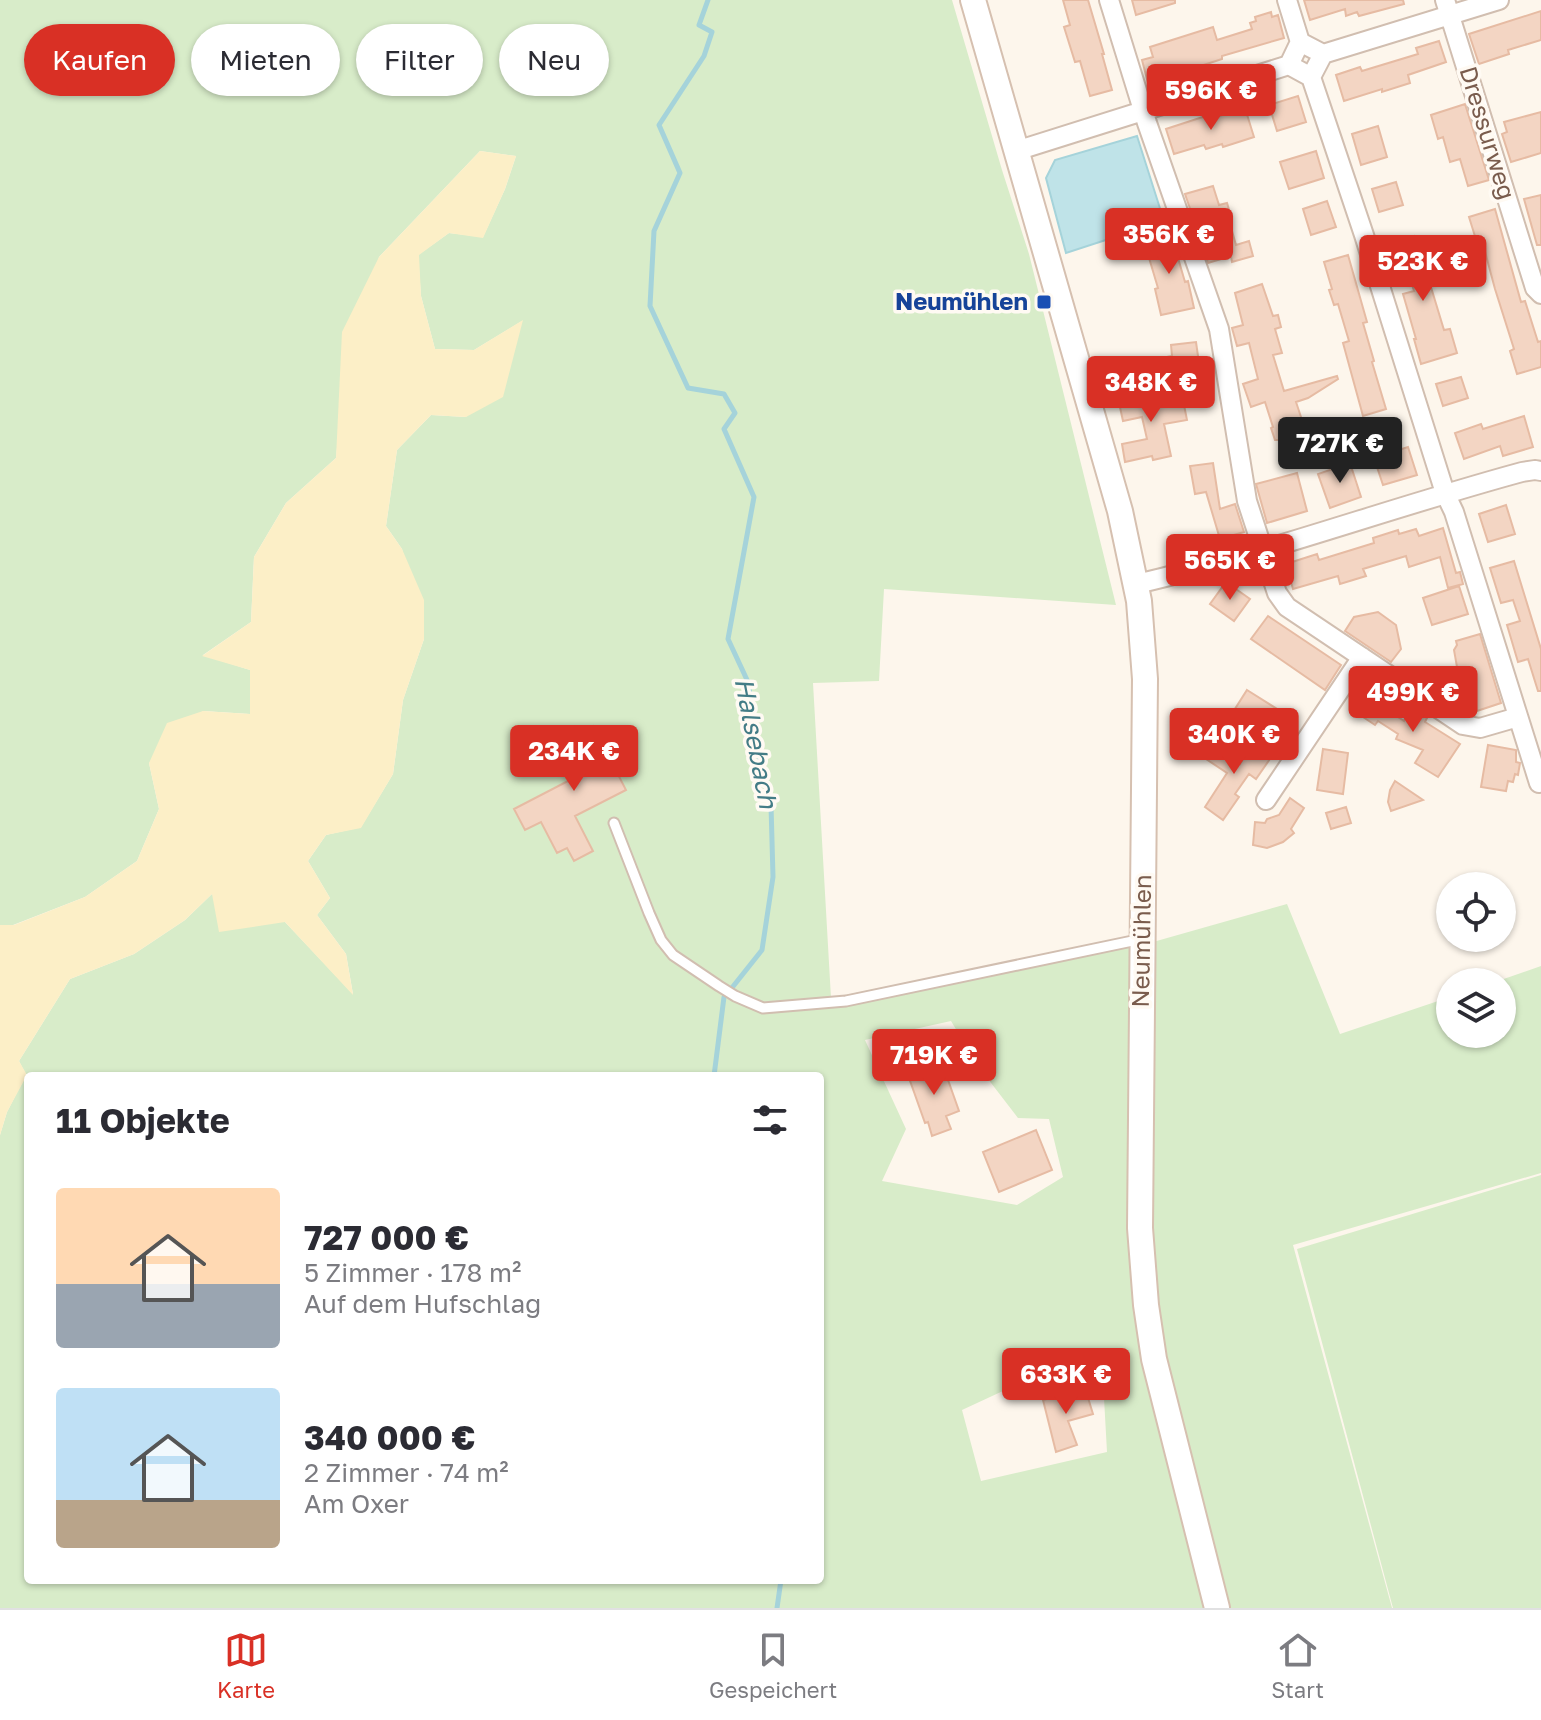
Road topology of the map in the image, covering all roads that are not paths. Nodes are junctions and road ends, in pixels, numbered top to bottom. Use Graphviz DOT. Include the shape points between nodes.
graph roads {
  1 [pos="973,0"];
  2 [pos="1109,0"];
  3 [pos="1287,0"];
  4 [pos="1499,0"];
  5 [pos="1448,8"];
  6 [pos="1300,42"];
  7 [pos="1323,54"];
  8 [pos="1289,65"];
  9 [pos="1311,77"];
  10 [pos="1143,111"];
  11 [pos="1016,151"];
  12 [pos="1541,294"];
  13 [pos="1541,471"];
  14 [pos="1445,493"];
  15 [pos="1263,551"];
  16 [pos="1137,584"];
  17 [pos="1362,657"];
  18 [pos="1518,717"];
  19 [pos="1539,783"];
  20 [pos="1266,800"];
  21 [pos="614,823"];
  22 [pos="1142,939"];
  23 [pos="1217,1608"];
  1 -- 11 [label="street, Neumühlen"];
  2 -- 10 [label="street"];
  3 -- 6 [label="street"];
  4 -- 5 [label="street"];
  5 -- 7 [label="street"];
  5 -- 12 [label="street, Dressurweg"];
  6 -- 7 [label="street"];
  6 -- 8 [label="street"];
  7 -- 9 [label="street"];
  8 -- 9 [label="street"];
  8 -- 10 [label="street"];
  9 -- 14 [label="street"];
  10 -- 11 [label="street"];
  10 -- 15 [label="street" via="1219,329 1247,501"];
  11 -- 16 [label="street, Neumühlen"];
  13 -- 14 [label="street"];
  14 -- 15 [label="street"];
  14 -- 18 [label="street"];
  15 -- 16 [label="street"];
  15 -- 17 [label="street" via="1287,607"];
  16 -- 22 [label="street, Neumühlen" via="1145,679"];
  17 -- 18 [label="street" via="1463,725 1480,728"];
  17 -- 20 [label="street"];
  18 -- 19 [label="street"];
  21 -- 22 [label="lane" via="661,940 673,955 763,1008 846,1001"];
  22 -- 23 [label="street, Neumühlen" via="1140,1228 1146,1305 1154,1359"];
}
